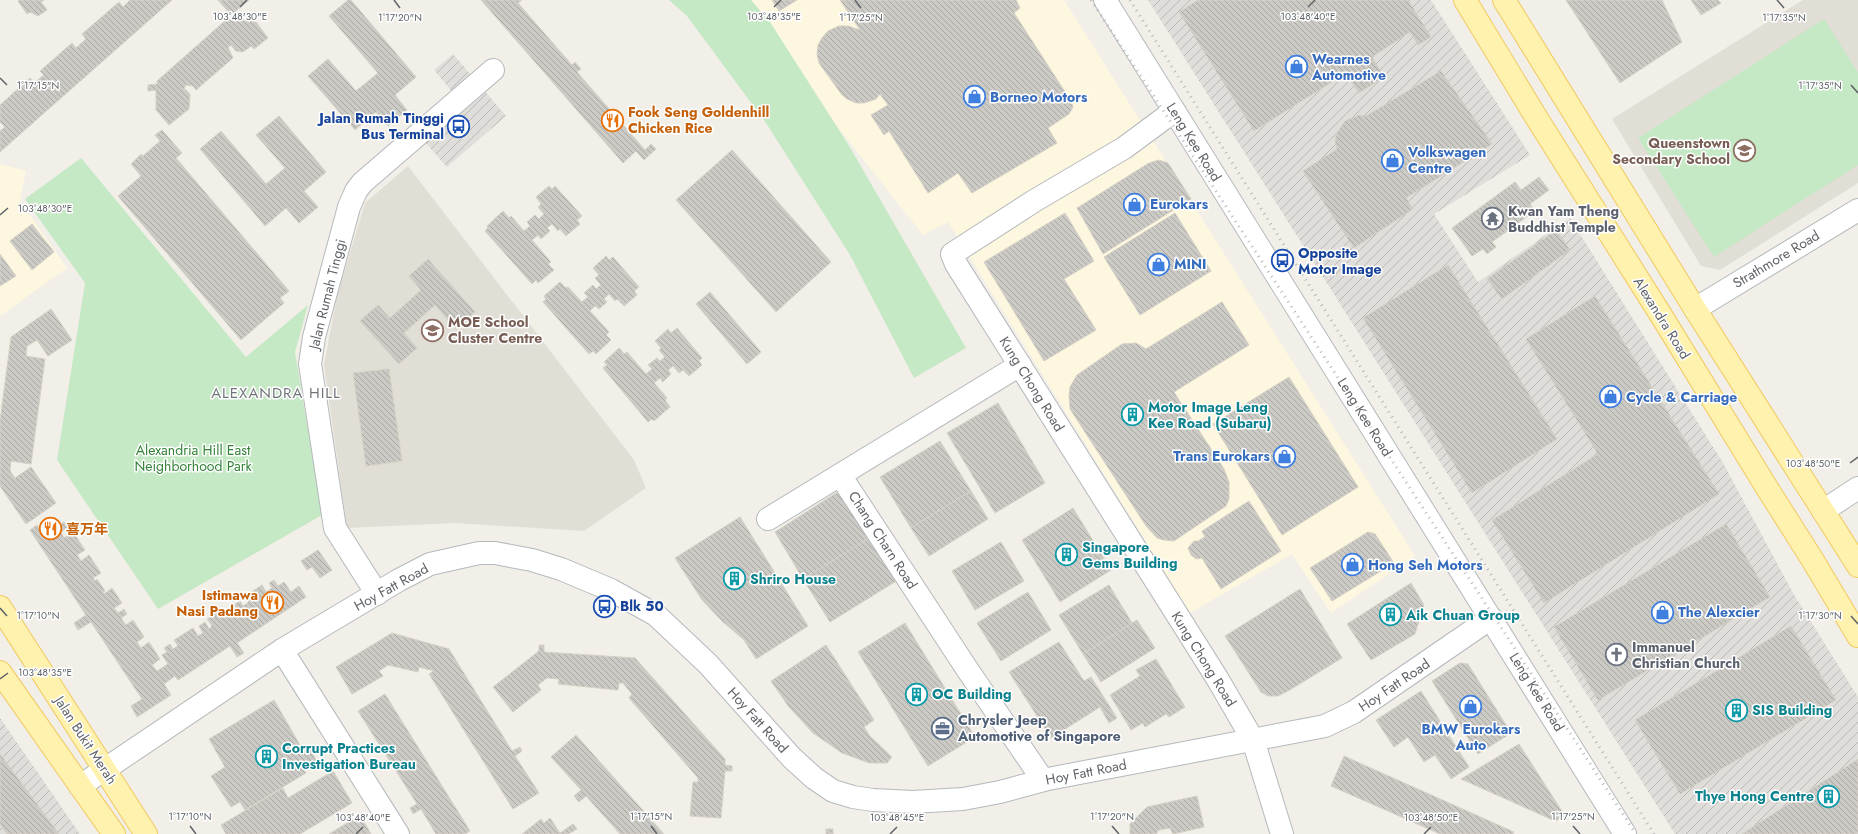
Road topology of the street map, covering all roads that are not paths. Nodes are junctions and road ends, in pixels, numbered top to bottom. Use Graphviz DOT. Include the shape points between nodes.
graph roads {
  1 [pos="1105,0"];
  2 [pos="1465,0"];
  3 [pos="1504,0"];
  4 [pos="493,70"];
  5 [pos="1174,111"];
  6 [pos="1603,161"];
  7 [pos="1575,179"];
  8 [pos="1858,210"];
  9 [pos="1695,310"];
  10 [pos="1020,365"];
  11 [pos="840,476"];
  12 [pos="1858,488"];
  13 [pos="1823,511"];
  14 [pos="768,519"];
  15 [pos="1858,566"];
  16 [pos="377,594"];
  17 [pos="0,607"];
  18 [pos="1491,618"];
  19 [pos="1858,636"];
  20 [pos="282,650"];
  21 [pos="0,672"];
  22 [pos="1253,740"];
  23 [pos="105,769"];
  24 [pos="1042,780"];
  25 [pos="80,786"];
  26 [pos="114,834"];
  27 [pos="146,834"];
  28 [pos="398,834"];
  29 [pos="1282,834"];
  30 [pos="1625,834"];
  1 -- 5 [label="street, Leng Kee Road"];
  2 -- 7 [label="main road, Alexandra Road"];
  3 -- 6 [label="main road"];
  4 -- 16 [label="street, Jalan Rumah Tinggi" via="366,179 356,191 349,207 314,337 310,364 335,528"];
  5 -- 10 [label="street, Kung Chong Road" via="1128,145 1022,208 952,254"];
  5 -- 18 [label="street, Leng Kee Road"];
  6 -- 7 [label="main road"];
  6 -- 9 [label="main road"];
  7 -- 19 [label="main road, Alexandra Road"];
  8 -- 9 [label="street, Strathmore Road"];
  9 -- 13 [label="main road"];
  10 -- 11 [label="street, Chang Charn Road"];
  10 -- 22 [label="street, Kung Chong Road" via="1217,678"];
  11 -- 14 [label="street"];
  11 -- 24 [label="street, Chang Charn Road"];
  12 -- 13 [label="street"];
  13 -- 15 [label="main road"];
  16 -- 20 [label="street, Hoy Fatt Road"];
  16 -- 24 [label="street, Hoy Fatt Road" via="430,564 454,558 495,553 532,560 605,588 656,615 708,664 792,758 833,791 874,800 914,802 963,799"];
  17 -- 23 [label="main road, Jalan Bukit Merah"];
  18 -- 22 [label="street, Hoy Fatt Road" via="1346,717 1325,726"];
  18 -- 30 [label="street, Leng Kee Road"];
  20 -- 23 [label="street, Hoy Fatt Road"];
  20 -- 28 [label="street"];
  21 -- 25 [label="main road"];
  22 -- 24 [label="street, Hoy Fatt Road"];
  22 -- 29 [label="street, Kung Chong Road"];
  23 -- 25 [label="street, Hoy Fatt Road"];
  23 -- 27 [label="main road, Jalan Bukit Merah"];
  25 -- 26 [label="main road"];
}
